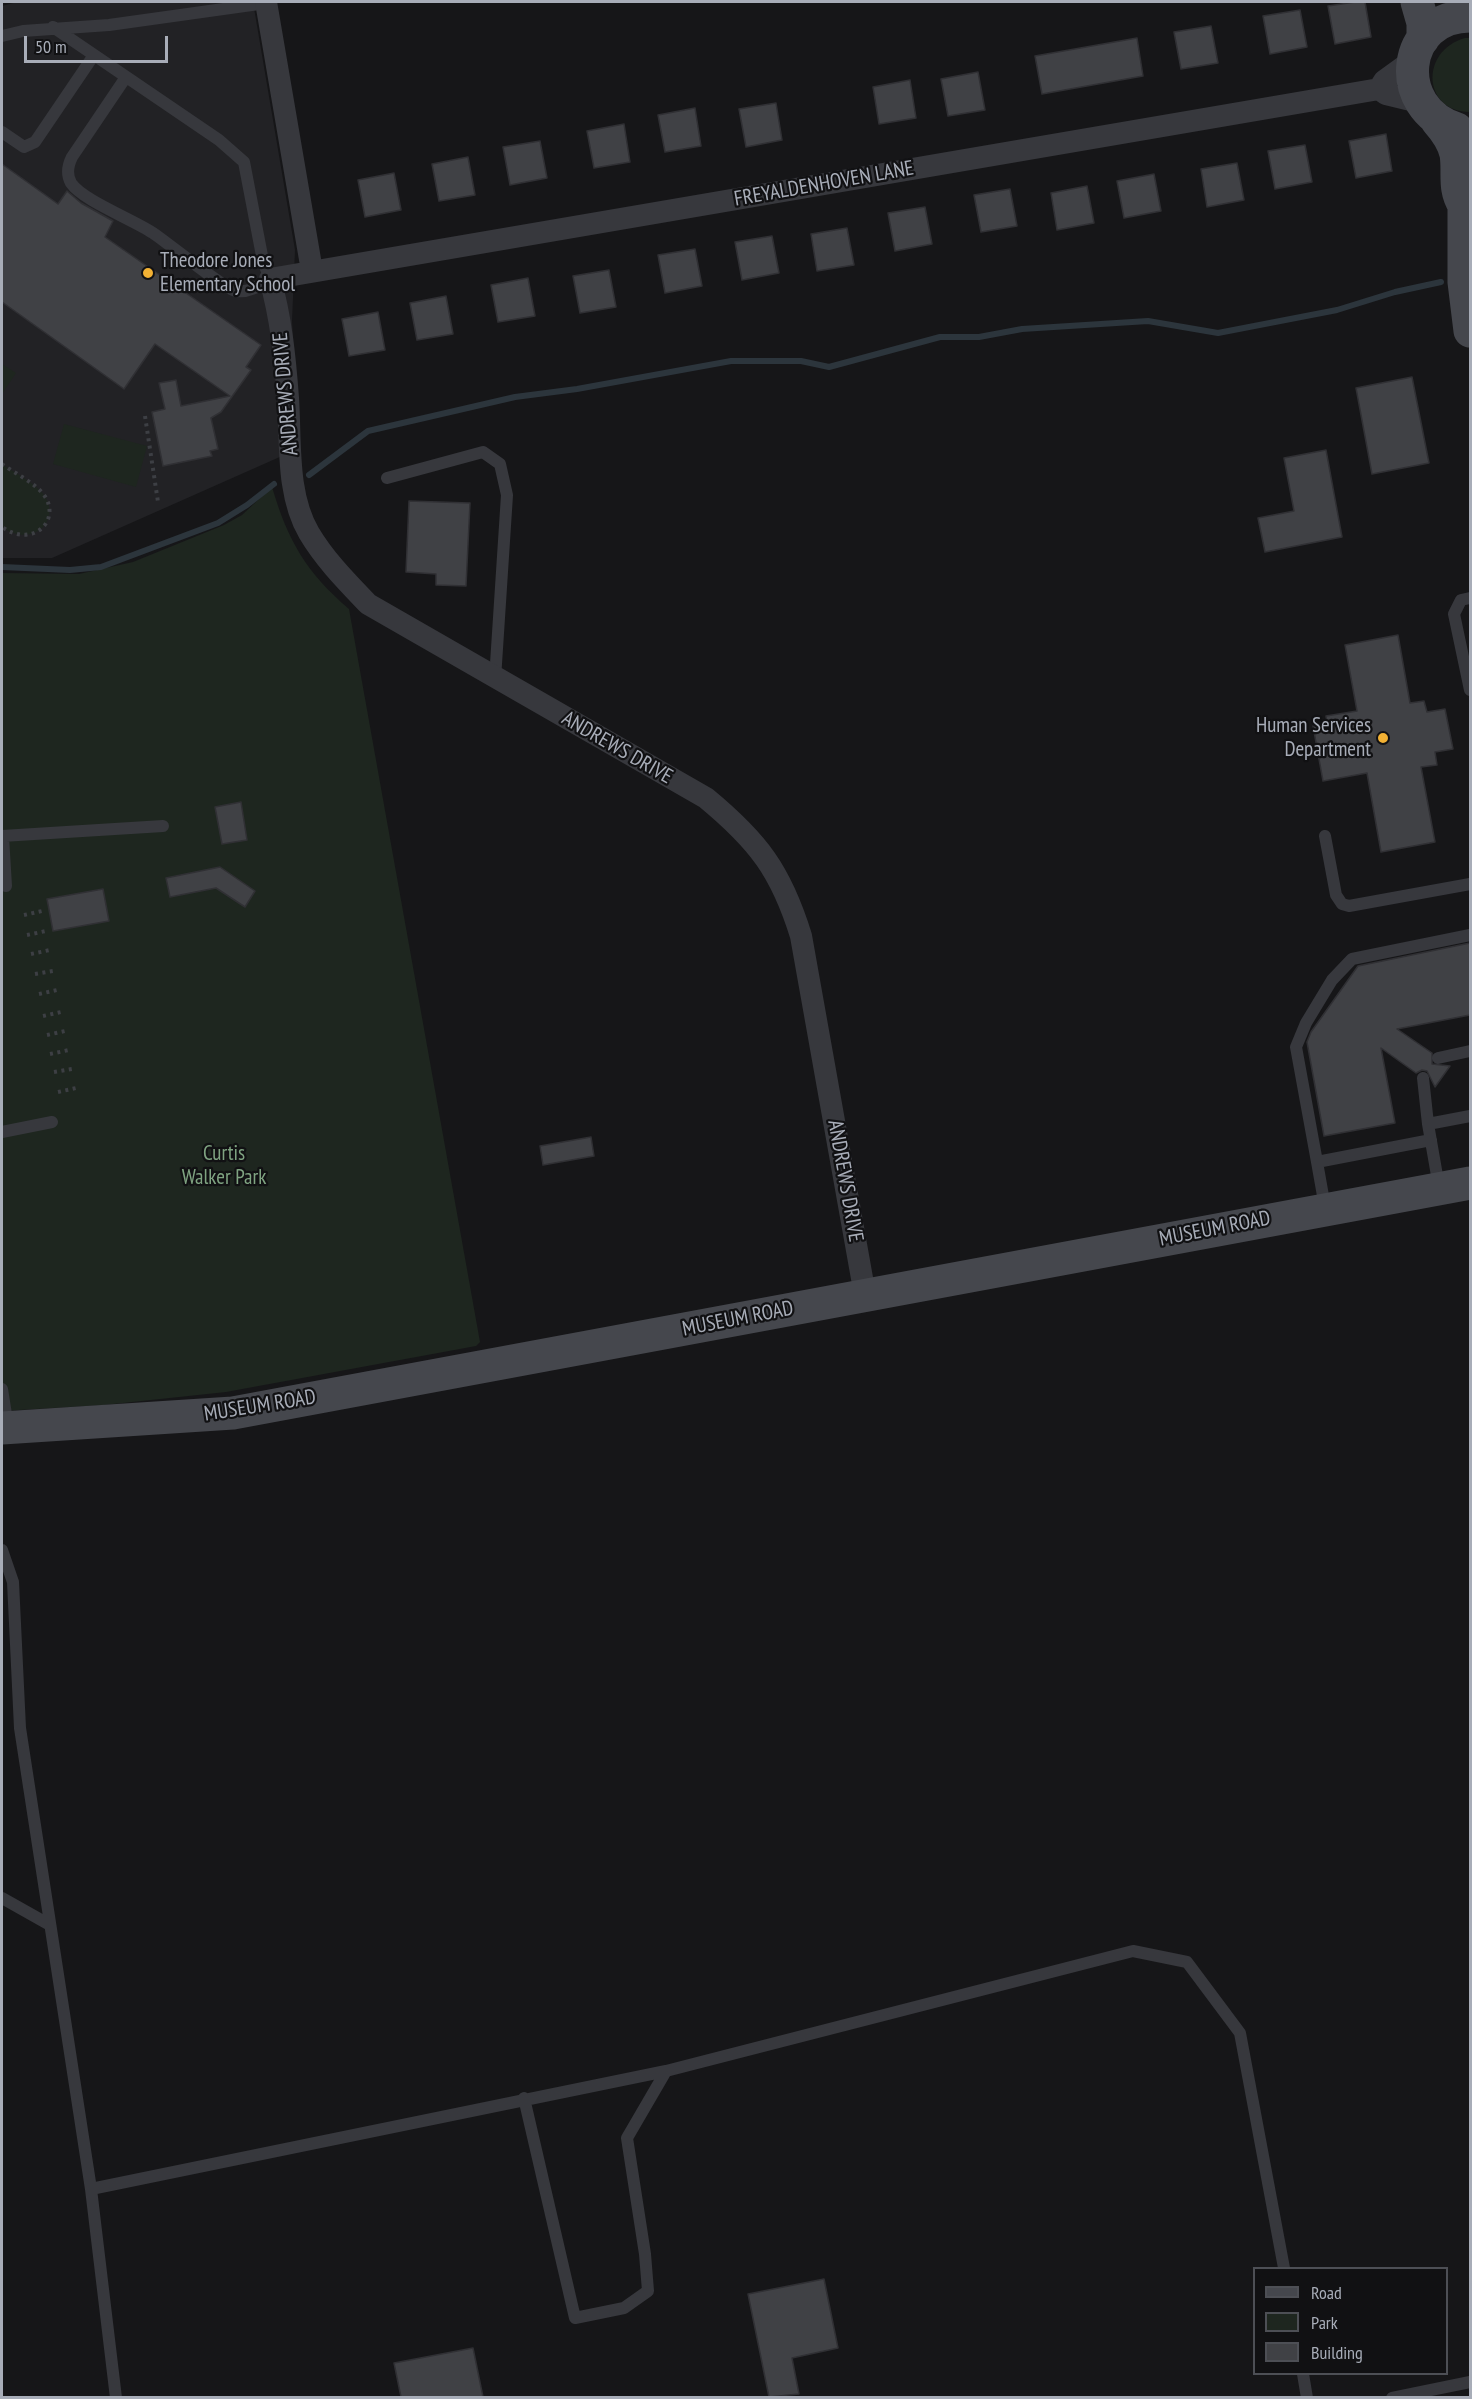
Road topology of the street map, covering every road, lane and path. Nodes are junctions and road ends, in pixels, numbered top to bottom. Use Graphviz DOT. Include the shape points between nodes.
graph roads {
  1 [pos="266,2"];
  2 [pos="1417,2"];
  3 [pos="1455,12"];
  4 [pos="53,27"];
  5 [pos="2,36"];
  6 [pos="1418,49"];
  7 [pos="94,55"];
  8 [pos="126,77"];
  9 [pos="1379,89"];
  10 [pos="1428,111"];
  11 [pos="1470,130"];
  12 [pos="2,132"];
  13 [pos="1467,202"];
  14 [pos="312,271"];
  15 [pos="270,279"];
  16 [pos="1470,331"];
  17 [pos="145,416"];
  18 [pos="2,464"];
  19 [pos="387,478"];
  20 [pos="158,502"];
  21 [pos="2,527"];
  22 [pos="1470,598"];
  23 [pos="495,679"];
  24 [pos="1470,690"];
  25 [pos="163,826"];
  26 [pos="2,836"];
  27 [pos="1325,836"];
  28 [pos="1470,884"];
  29 [pos="6,886"];
  30 [pos="42,911"];
  31 [pos="24,915"];
  32 [pos="46,931"];
  33 [pos="27,935"];
  34 [pos="1470,935"];
  35 [pos="50,951"];
  36 [pos="31,954"];
  37 [pos="53,971"];
  38 [pos="35,974"];
  39 [pos="57,990"];
  40 [pos="39,994"];
  41 [pos="61,1012"];
  42 [pos="43,1016"];
  43 [pos="65,1031"];
  44 [pos="47,1035"];
  45 [pos="69,1050"];
  46 [pos="1470,1051"];
  47 [pos="50,1054"];
  48 [pos="1438,1058"];
  49 [pos="72,1069"];
  50 [pos="54,1072"];
  51 [pos="1423,1078"];
  52 [pos="76,1088"];
  53 [pos="58,1092"];
  54 [pos="1470,1116"];
  55 [pos="52,1122"];
  56 [pos="1428,1124"];
  57 [pos="2,1131"];
  58 [pos="1431,1140"];
  59 [pos="1317,1162"];
  60 [pos="1455,1185"];
  61 [pos="1326,1209"];
  62 [pos="866,1295"];
  63 [pos="2,1389"];
  64 [pos="5,1428"];
  65 [pos="2,1550"];
  66 [pos="2,1898"];
  67 [pos="50,1925"];
  68 [pos="666,2071"];
  69 [pos="524,2098"];
  70 [pos="91,2189"];
  71 [pos="1284,2267"];
  72 [pos="1303,2375"];
  73 [pos="1470,2382"];
  74 [pos="116,2397"];
  75 [pos="1307,2397"];
  76 [pos="1392,2397"];
  1 -- 4 [label="lane" via="109,25"];
  1 -- 14 [label="street"];
  2 -- 6 [label="street" via="1422,17"];
  3 -- 6 [label="street"];
  4 -- 5 [label="lane"];
  4 -- 7 [label="lane"];
  6 -- 9 [label="street"];
  6 -- 10 [label="street" via="1412,81"];
  7 -- 8 [label="lane"];
  7 -- 12 [label="lane" via="35,142 24,147"];
  8 -- 15 [label="lane" via="233,150 244,162"];
  8 -- 15 [label="lane" via="72,157 67,169 71,184 105,208 131,218 234,291 251,290"];
  9 -- 10 [label="street, FREYALDENHOVEN LANE"];
  9 -- 14 [label="street, FREYALDENHOVEN LANE"];
  10 -- 11 [label="street" via="1456,129"];
  10 -- 13 [label="street" via="1445,131 1456,154 1457,195"];
  13 -- 16 [label="street" via="1464,282"];
  14 -- 15 [label="street, FREYALDENHOVEN LANE"];
  15 -- 23 [label="street, ANDREWS DRIVE" via="283,340 291,464 308,532 332,566 368,604"];
  17 -- 20 [label="path"];
  18 -- 21 [label="path" via="44,495 49,506 48,518 33,535 22,537"];
  19 -- 23 [label="lane" via="483,452 500,464 507,495"];
  22 -- 24 [label="lane" via="1461,600 1454,614"];
  23 -- 62 [label="street, ANDREWS DRIVE" via="706,798 741,827 771,864 801,936"];
  25 -- 26 [label="lane"];
  26 -- 29 [label="lane"];
  27 -- 28 [label="lane" via="1336,896 1342,904 1349,906"];
  30 -- 31 [label="path"];
  32 -- 33 [label="path"];
  34 -- 59 [label="lane" via="1352,959 1332,980 1296,1047"];
  35 -- 36 [label="path"];
  37 -- 38 [label="path"];
  39 -- 40 [label="path"];
  41 -- 42 [label="path"];
  43 -- 44 [label="path"];
  45 -- 47 [label="path"];
  46 -- 48 [label="lane"];
  49 -- 50 [label="path"];
  51 -- 56 [label="lane"];
  52 -- 53 [label="path"];
  54 -- 56 [label="lane"];
  55 -- 57 [label="lane"];
  56 -- 58 [label="lane"];
  58 -- 59 [label="lane"];
  58 -- 60 [label="lane"];
  59 -- 61 [label="lane"];
  60 -- 61 [label="street, MUSEUM ROAD"];
  61 -- 62 [label="street, MUSEUM ROAD"];
  62 -- 64 [label="street, MUSEUM ROAD" via="232,1413"];
  63 -- 64 [label="lane"];
  65 -- 67 [label="lane" via="13,1582 20,1728"];
  66 -- 67 [label="lane"];
  67 -- 70 [label="lane"];
  68 -- 69 [label="lane"];
  68 -- 69 [label="lane" via="627,2138 648,2291 624,2308 575,2318"];
  68 -- 71 [label="lane" via="1133,1951 1187,1962 1240,2033"];
  69 -- 70 [label="lane"];
  70 -- 74 [label="lane"];
  72 -- 75 [label="lane"];
  73 -- 76 [label="lane"];
}
